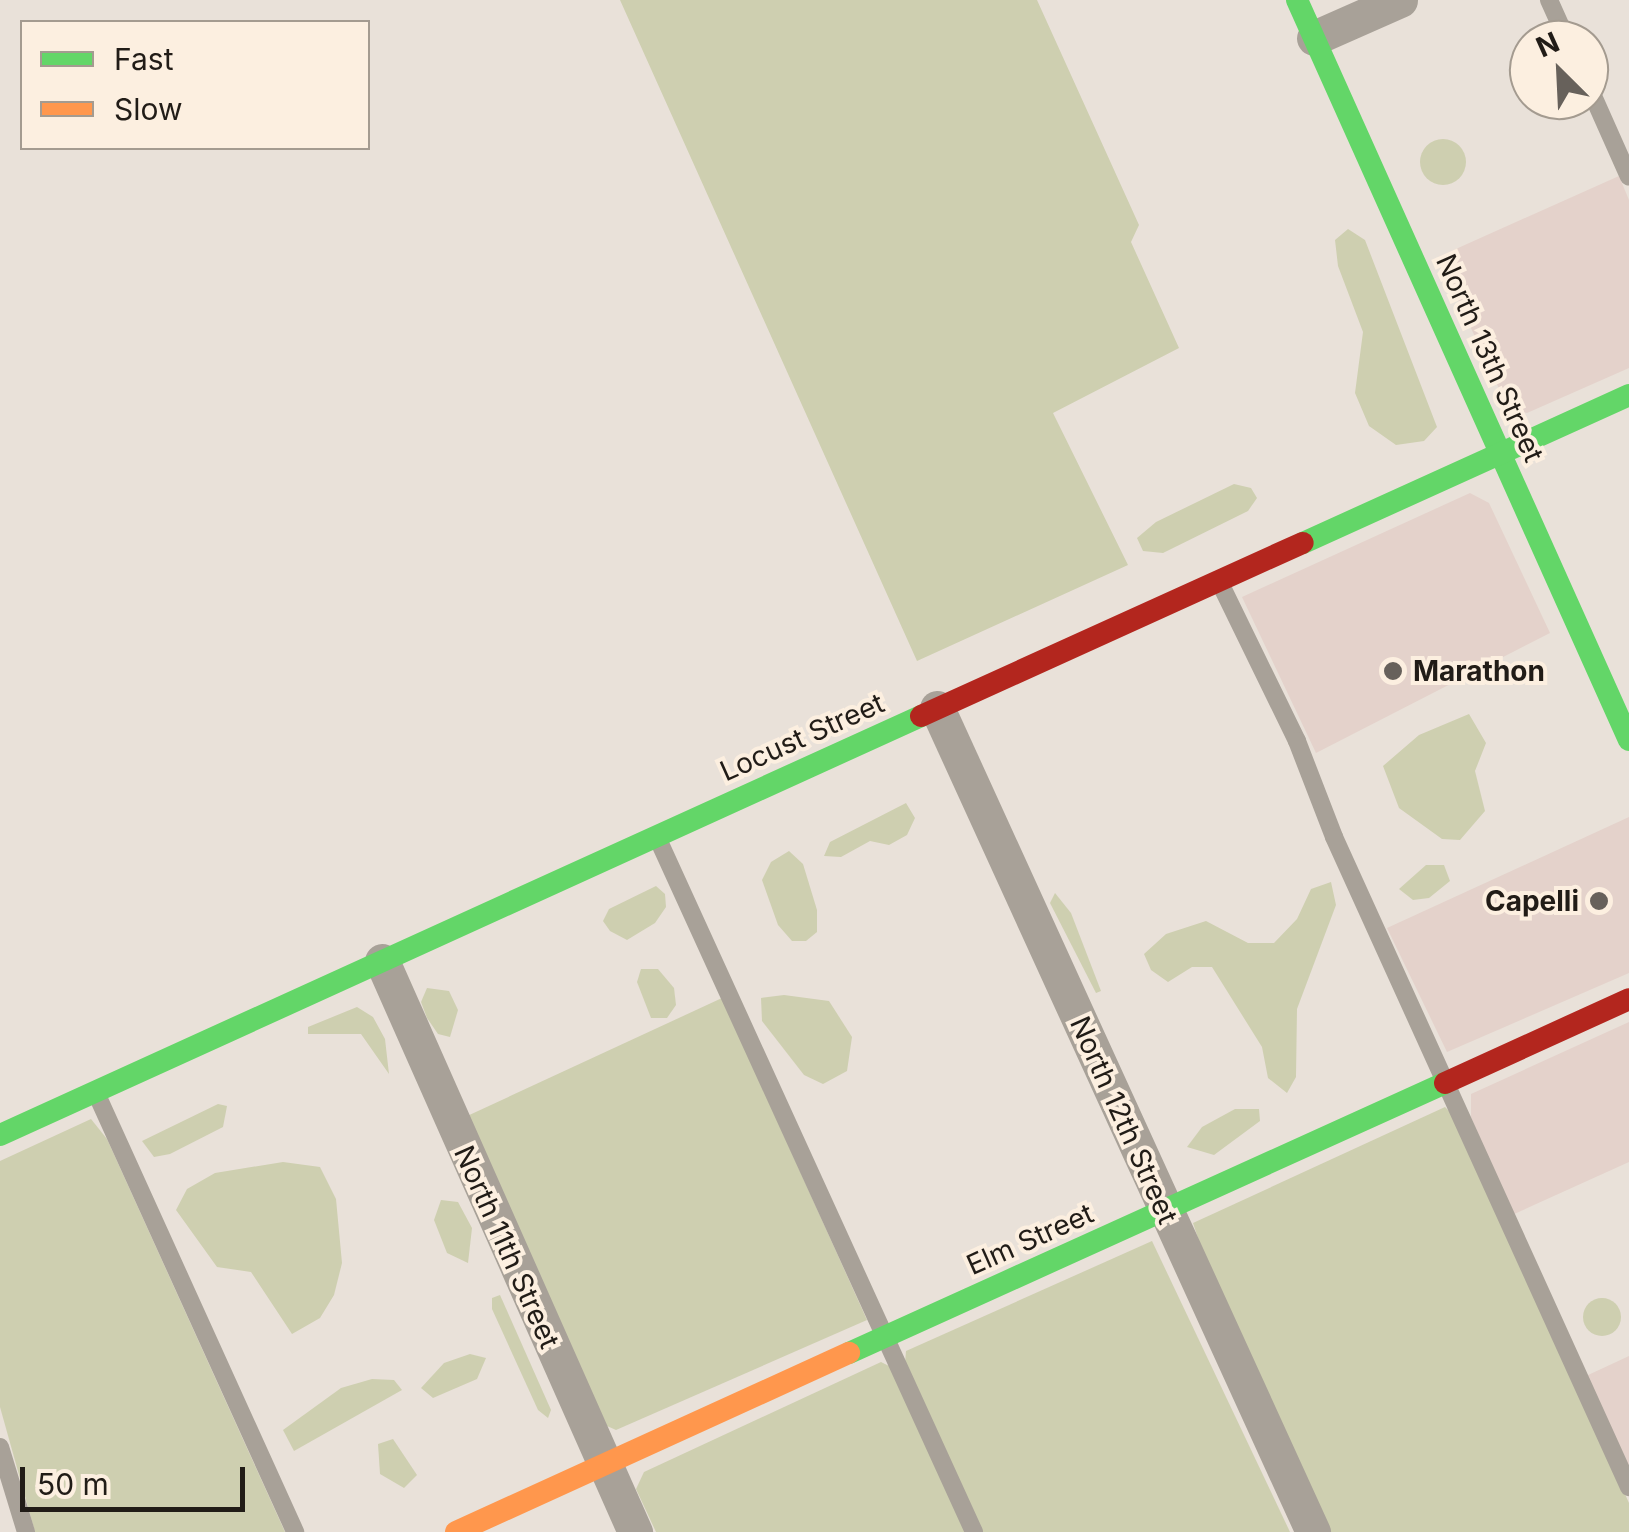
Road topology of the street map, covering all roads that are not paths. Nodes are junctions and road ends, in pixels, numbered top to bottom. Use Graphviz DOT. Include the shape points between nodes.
graph roads {
  1 [pos="1297,0"];
  2 [pos="1400,0"];
  3 [pos="1314,38"];
  4 [pos="1622,139"];
  5 [pos="1629,177"];
  6 [pos="1629,395"];
  7 [pos="1500,452"];
  8 [pos="1218,580"];
  9 [pos="938,708"];
  10 [pos="1629,740"];
  11 [pos="657,836"];
  12 [pos="382,961"];
  13 [pos="1629,998"];
  14 [pos="1449,1082"];
  15 [pos="96,1092"];
  16 [pos="0,1135"];
  17 [pos="1165,1210"];
  18 [pos="886,1337"];
  19 [pos="0,1446"];
  20 [pos="606,1465"];
  21 [pos="1629,1487"];
  22 [pos="26,1532"];
  23 [pos="295,1532"];
  24 [pos="456,1532"];
  25 [pos="636,1532"];
  26 [pos="974,1532"];
  27 [pos="1312,1532"];
  1 -- 3 [label="street, North 13th Street"];
  2 -- 3 [label="street"];
  3 -- 7 [label="street, North 13th Street"];
  4 -- 5 [label="lane"];
  6 -- 7 [label="street, Locust Street"];
  7 -- 8 [label="street, Locust Street"];
  7 -- 10 [label="street, North 13th Street"];
  8 -- 9 [label="street, Locust Street"];
  8 -- 14 [label="lane"];
  9 -- 11 [label="street, Locust Street"];
  9 -- 17 [label="street, North 12th Street"];
  11 -- 12 [label="street, Locust Street"];
  11 -- 18 [label="lane"];
  12 -- 15 [label="street, Locust Street"];
  12 -- 20 [label="street, North 11th Street"];
  13 -- 14 [label="street, Elm Street"];
  14 -- 17 [label="street, Elm Street"];
  14 -- 21 [label="lane"];
  15 -- 16 [label="street, Locust Street"];
  15 -- 23 [label="lane"];
  17 -- 18 [label="street, Elm Street"];
  17 -- 27 [label="street, North 12th Street"];
  18 -- 20 [label="street, Elm Street"];
  18 -- 26 [label="lane"];
  19 -- 22 [label="lane"];
  20 -- 24 [label="street, Elm Street"];
  20 -- 25 [label="street, North 11th Street"];
}
